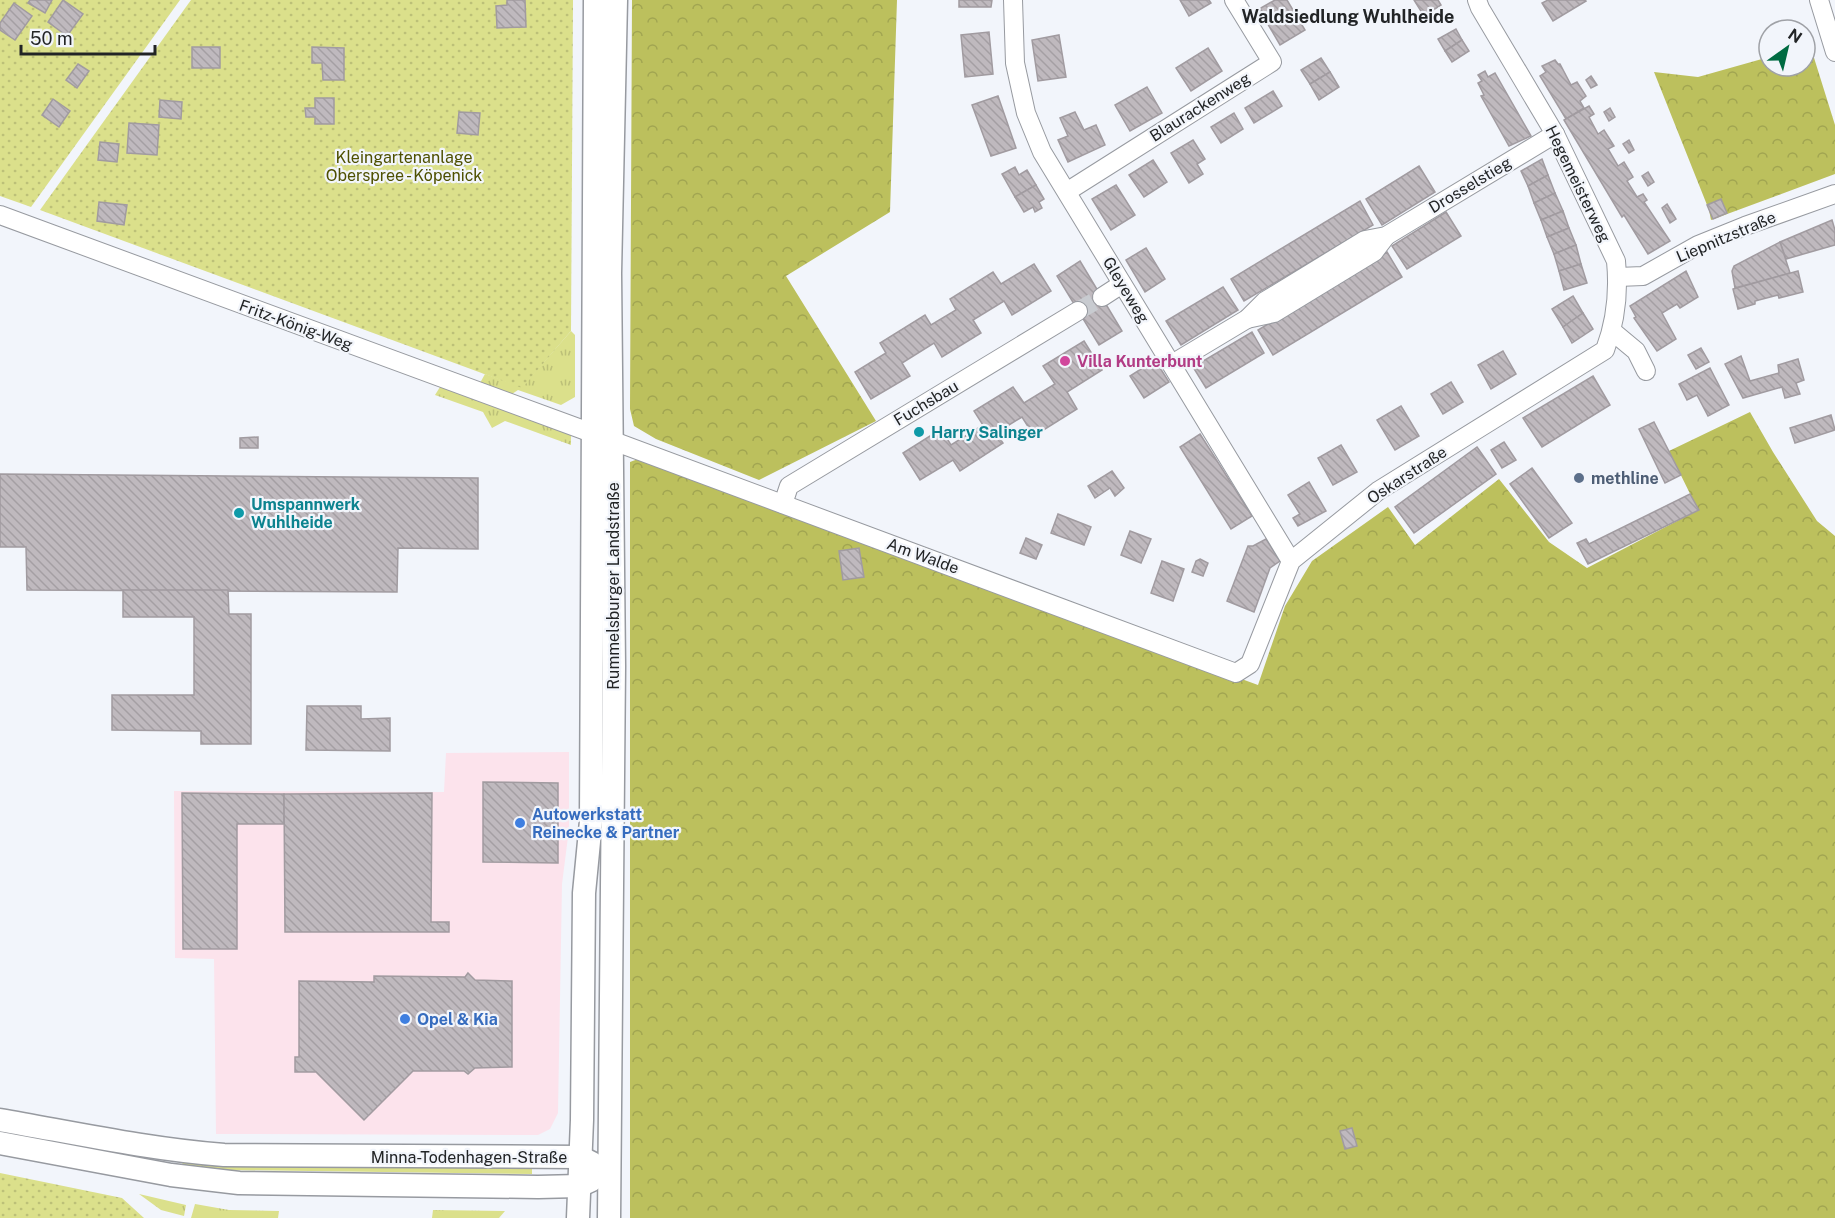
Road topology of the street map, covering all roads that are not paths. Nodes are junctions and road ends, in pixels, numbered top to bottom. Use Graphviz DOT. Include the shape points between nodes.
graph roads {
  1 [pos="595,0"];
  2 [pos="615,0"];
  3 [pos="1013,0"];
  4 [pos="1234,0"];
  5 [pos="1819,0"];
  6 [pos="1484,3"];
  7 [pos="1835,52"];
  8 [pos="1555,134"];
  9 [pos="1068,191"];
  10 [pos="1835,194"];
  11 [pos="0,215"];
  12 [pos="1618,277"];
  13 [pos="1122,284"];
  14 [pos="1102,297"];
  15 [pos="1078,311"];
  16 [pos="1612,331"];
  17 [pos="1172,364"];
  18 [pos="1646,371"];
  19 [pos="602,437"];
  20 [pos="783,504"];
  21 [pos="1291,561"];
  22 [pos="1250,664"];
  23 [pos="0,1120"];
  24 [pos="0,1143"];
  25 [pos="580,1157"];
  26 [pos="610,1172"];
  27 [pos="579,1186"];
  28 [pos="578,1218"];
  29 [pos="609,1218"];
  1 -- 19 [label="main road, Rummelsburger Landstraße"];
  2 -- 19 [label="main road, Rummelsburger Landstraße" via="610,273"];
  3 -- 9 [label="street, Gleyeweg" via="1015,63 1026,113 1042,152"];
  4 -- 9 [label="street, Blaurackenweg" via="1272,62"];
  5 -- 7 [label="street"];
  6 -- 8 [label="street, Hegemeisterweg"];
  8 -- 12 [label="street, Hegemeisterweg" via="1616,261"];
  8 -- 17 [label="street, Drosselstieg" via="1386,236 1365,240 1264,301 1247,319"];
  9 -- 13 [label="street, Gleyeweg"];
  10 -- 12 [label="street, Liepnitzstraße" via="1698,245 1643,276"];
  11 -- 19 [label="street, Fritz-König-Weg"];
  12 -- 16 [label="street, Hegemeisterweg"];
  13 -- 14 [label="street"];
  13 -- 17 [label="street, Gleyeweg"];
  15 -- 20 [label="street, Fuchsbau" via="789,486"];
  16 -- 18 [label="street" via="1636,351"];
  16 -- 21 [label="street, Oskarstraße" via="1605,350 1378,491"];
  17 -- 21 [label="street, Gleyeweg"];
  19 -- 20 [label="street, Am Walde"];
  19 -- 25 [label="main road, Rummelsburger Landstraße" via="591,821 585,893"];
  19 -- 26 [label="main road, Rummelsburger Landstraße" via="614,678"];
  20 -- 22 [label="street, Am Walde" via="1236,673"];
  21 -- 22 [label="street, Oskarstraße"];
  23 -- 25 [label="main road, Minna-Todenhagen-Straße" via="175,1151 224,1155"];
  24 -- 27 [label="main road, Minna-Todenhagen-Straße" via="171,1176 239,1183"];
  25 -- 26 [label="main road, Minna-Todenhagen-Straße"];
  25 -- 27 [label="main road, Rummelsburger Landstraße"];
  26 -- 27 [label="main road, Minna-Todenhagen-Straße"];
  26 -- 29 [label="main road, Rummelsburger Landstraße"];
  27 -- 28 [label="main road, Rummelsburger Landstraße"];
}
